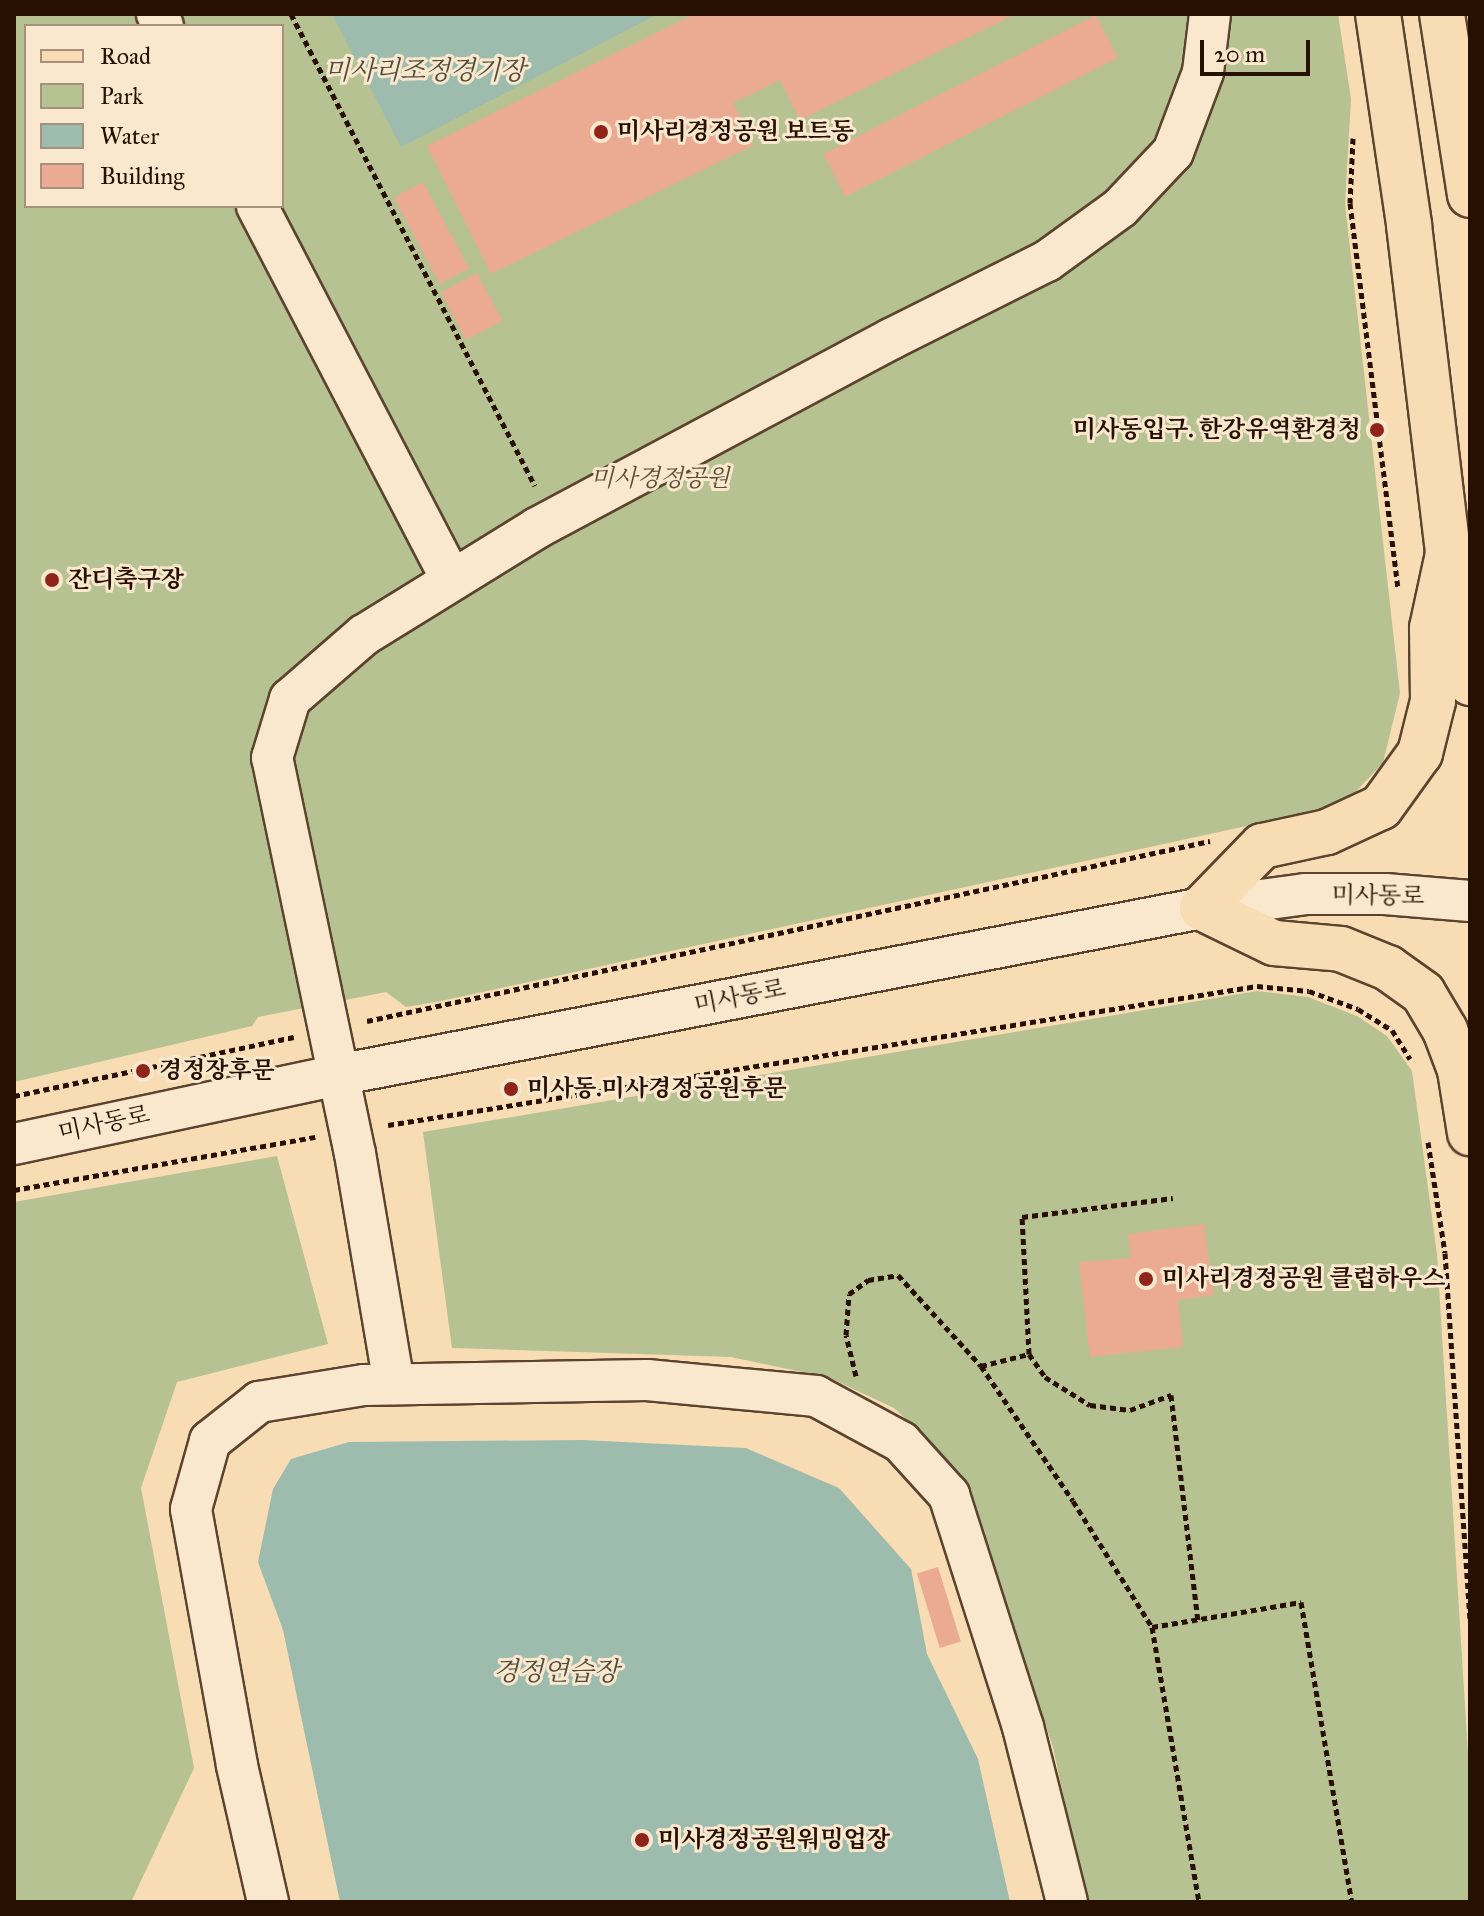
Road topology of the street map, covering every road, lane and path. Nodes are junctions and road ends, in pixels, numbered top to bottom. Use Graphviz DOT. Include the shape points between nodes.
graph roads {
  1 [pos="291,14"];
  2 [pos="1210,14"];
  3 [pos="1378,14"];
  4 [pos="1442,14"];
  5 [pos="1354,129"];
  6 [pos="1470,195"];
  7 [pos="258,208"];
  8 [pos="537,489"];
  9 [pos="1459,560"];
  10 [pos="452,580"];
  11 [pos="1398,592"];
  12 [pos="1470,683"];
  13 [pos="1225,837"];
  14 [pos="1470,901"];
  15 [pos="1202,908"];
  16 [pos="328,1030"];
  17 [pos="1417,1070"];
  18 [pos="338,1075"];
  19 [pos="14,1096"];
  20 [pos="349,1131"];
  21 [pos="1427,1131"];
  22 [pos="1470,1133"];
  23 [pos="14,1144"];
  24 [pos="14,1190"];
  25 [pos="1173,1198"];
  26 [pos="1029,1354"];
  27 [pos="981,1366"];
  28 [pos="394,1384"];
  29 [pos="867,1424"];
  30 [pos="1470,1619"];
  31 [pos="1198,1620"];
  32 [pos="1152,1627"];
  33 [pos="268,1902"];
  34 [pos="1067,1902"];
  35 [pos="1199,1902"];
  36 [pos="1352,1902"];
  1 -- 8 [label="path"];
  2 -- 10 [label="street" via="1203,72 1173,152 1120,208 1047,261 591,499"];
  3 -- 9 [label="main road"];
  4 -- 6 [label="main road"];
  5 -- 11 [label="path" via="1350,203"];
  7 -- 10 [label="street"];
  9 -- 12 [label="main road"];
  9 -- 15 [label="main road" via="1432,628 1433,701 1420,753 1381,807 1327,832 1262,846"];
  10 -- 16 [label="street" via="364,635 290,699 272,758"];
  13 -- 16 [label="path"];
  14 -- 15 [label="street, 미사동로" via="1305,894"];
  15 -- 18 [label="street, 미사동로"];
  15 -- 22 [label="main road" via="1274,943 1341,949 1388,968 1423,993 1460,1070"];
  16 -- 18 [label="street"];
  16 -- 19 [label="path"];
  17 -- 20 [label="path" via="1392,1030 1358,1009 1309,991 1257,986"];
  18 -- 20 [label="street"];
  18 -- 23 [label="street, 미사동로"];
  20 -- 24 [label="path"];
  20 -- 28 [label="street"];
  21 -- 30 [label="path" via="1445,1253"];
  25 -- 26 [label="path" via="1022,1217"];
  26 -- 27 [label="path"];
  26 -- 31 [label="path" via="1045,1377 1090,1405 1130,1410 1171,1395"];
  27 -- 29 [label="path" via="898,1275 868,1280 849,1294 846,1335"];
  27 -- 32 [label="path"];
  28 -- 29 [label="street" via="647,1380 816,1396"];
  28 -- 33 [label="street" via="259,1402 210,1441 191,1509 237,1765"];
  29 -- 34 [label="street" via="901,1442 949,1495 1023,1727"];
  31 -- 32 [label="path"];
  31 -- 36 [label="path" via="1301,1602"];
  32 -- 35 [label="path"];
}
